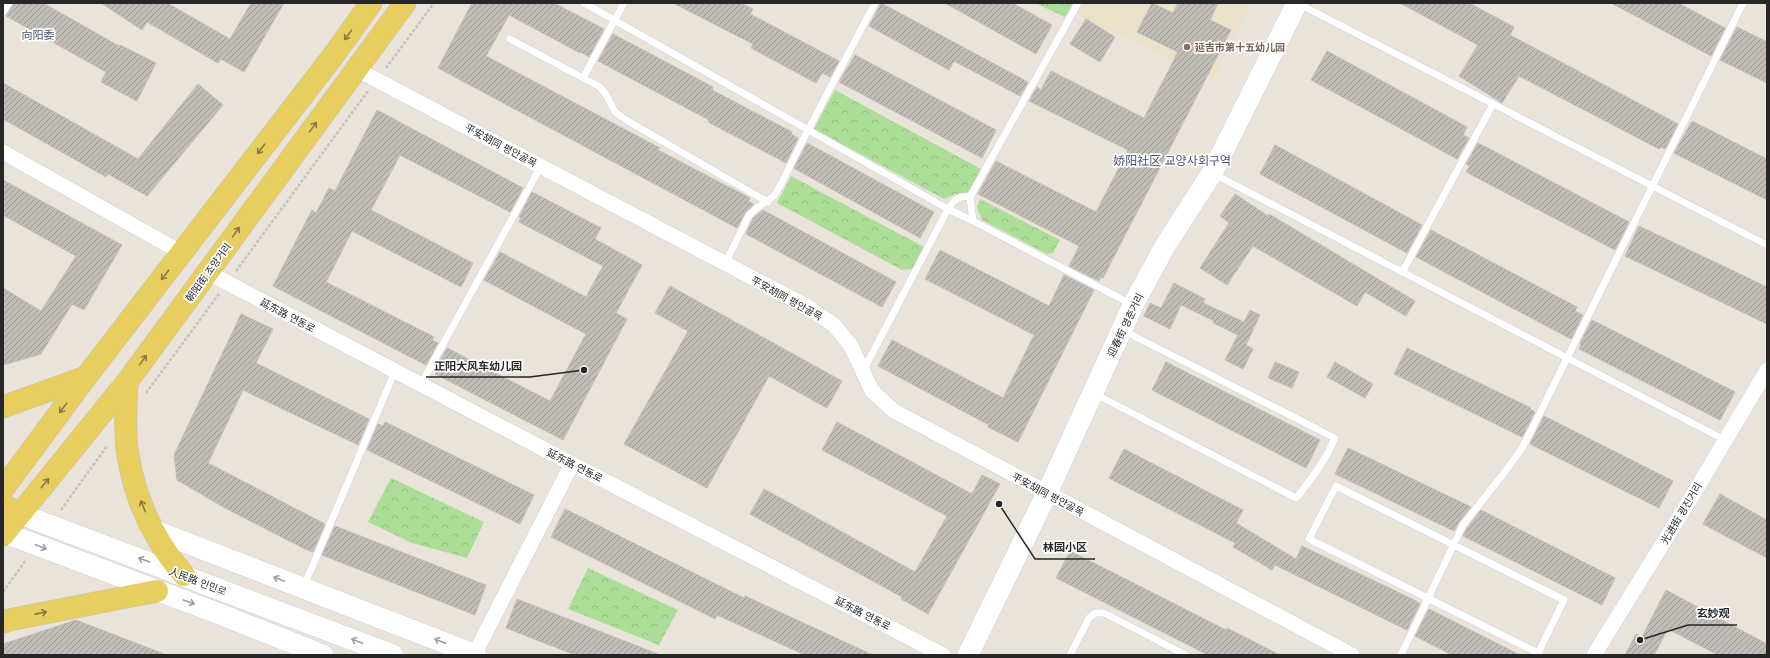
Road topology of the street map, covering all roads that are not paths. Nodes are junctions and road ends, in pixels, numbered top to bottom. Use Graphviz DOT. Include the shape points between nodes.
graph roads {
  1 [pos="9,3"];
  2 [pos="371,3"];
  3 [pos="405,3"];
  4 [pos="584,3"];
  5 [pos="624,3"];
  6 [pos="875,3"];
  7 [pos="1078,3"];
  8 [pos="1297,3"];
  9 [pos="1744,3"];
  10 [pos="3,12"];
  11 [pos="614,20"];
  12 [pos="510,39"];
  13 [pos="356,69"];
  14 [pos="583,78"];
  15 [pos="1493,104"];
  16 [pos="808,130"];
  17 [pos="3,152"];
  18 [pos="541,166"];
  19 [pos="1212,173"];
  20 [pos="1653,186"];
  21 [pos="970,197"];
  22 [pos="768,202"];
  23 [pos="948,209"];
  24 [pos="973,221"];
  25 [pos="1767,245"];
  26 [pos="182,253"];
  27 [pos="725,264"];
  28 [pos="1403,271"];
  29 [pos="207,272"];
  30 [pos="1133,305"];
  31 [pos="1122,330"];
  32 [pos="1568,357"];
  33 [pos="1767,370"];
  34 [pos="395,371"];
  35 [pos="863,371"];
  36 [pos="86,377"];
  37 [pos="126,382"];
  38 [pos="421,384"];
  39 [pos="1093,393"];
  40 [pos="3,407"];
  41 [pos="1725,440"];
  42 [pos="572,464"];
  43 [pos="3,488"];
  44 [pos="1047,493"];
  45 [pos="12,510"];
  46 [pos="152,530"];
  47 [pos="4,533"];
  48 [pos="1452,544"];
  49 [pos="184,576"];
  50 [pos="303,588"];
  51 [pos="157,591"];
  52 [pos="1427,597"];
  53 [pos="3,622"];
  54 [pos="323,655"];
  55 [pos="393,655"];
  56 [pos="475,655"];
  57 [pos="943,655"];
  58 [pos="968,655"];
  59 [pos="1070,655"];
  60 [pos="1186,655"];
  61 [pos="1352,655"];
  62 [pos="1401,655"];
  63 [pos="1594,655"];
  1 -- 10 [label="lane"];
  2 -- 26 [label="main road, one-way"];
  3 -- 13 [label="main road, 朝阳街 조양거리"];
  4 -- 11 [label="lane"];
  5 -- 11 [label="lane"];
  6 -- 16 [label="lane"];
  7 -- 21 [label="lane"];
  8 -- 15 [label="lane"];
  8 -- 19 [label="street, 迎春街 영춘거리"];
  9 -- 20 [label="lane"];
  11 -- 14 [label="lane"];
  11 -- 16 [label="lane"];
  12 -- 14 [label="lane"];
  13 -- 18 [label="street, 平安胡同 평안골목"];
  29 -- 13 [label="main road, 朝阳街 조양거리, one-way"];
  14 -- 22 [label="lane" via="600,87 615,112 626,120"];
  15 -- 20 [label="lane"];
  15 -- 28 [label="lane"];
  16 -- 22 [label="lane" via="780,186"];
  16 -- 23 [label="lane"];
  17 -- 26 [label="street"];
  18 -- 27 [label="street, 平安胡同 평안골목"];
  18 -- 38 [label="lane"];
  19 -- 28 [label="lane"];
  19 -- 30 [label="street, 迎春街 영춘거리" via="1165,246"];
  20 -- 25 [label="lane"];
  20 -- 32 [label="lane"];
  21 -- 23 [label="lane" via="955,199"];
  21 -- 24 [label="lane"];
  22 -- 27 [label="lane" via="749,215"];
  23 -- 24 [label="lane"];
  23 -- 35 [label="lane"];
  24 -- 30 [label="lane"];
  26 -- 36 [label="main road, one-way"];
  27 -- 35 [label="street, 平安胡同 평안골목" via="806,306 834,325 851,346"];
  28 -- 32 [label="lane"];
  29 -- 34 [label="street, 延东路 연동로"];
  37 -- 29 [label="main road, 朝阳街 조양거리, one-way"];
  30 -- 31 [label="street, 迎春街 영춘거리"];
  31 -- 39 [label="street, 迎春街 영춘거리"];
  31 -- 39 [label="lane" via="1335,438 1317,473 1296,498"];
  32 -- 41 [label="lane"];
  32 -- 48 [label="lane" via="1522,448 1463,525"];
  33 -- 41 [label="street, 光进街 광진거리"];
  34 -- 38 [label="street, 延东路 연동로"];
  34 -- 50 [label="lane"];
  35 -- 44 [label="street, 平安胡同 평안골목" via="872,391 894,411"];
  36 -- 40 [label="main road"];
  36 -- 43 [label="main road, one-way"];
  45 -- 37 [label="main road, 朝阳街 조양거리, one-way"];
  46 -- 37 [label="main road, one-way" via="128,460"];
  38 -- 42 [label="street, 延东路 연동로"];
  39 -- 44 [label="street, 迎春街 영춘거리"];
  41 -- 63 [label="street, 光进街 광진거리"];
  42 -- 56 [label="street"];
  42 -- 57 [label="street, 延东路 연동로"];
  44 -- 58 [label="street, 迎春街 영춘거리"];
  44 -- 61 [label="street, 平安胡同 평안골목"];
  45 -- 47 [label="main road, 朝阳街 조양거리"];
  49 -- 45 [label="street, 人民路 인민로, one-way"];
  46 -- 49 [label="main road"];
  50 -- 46 [label="street, one-way"];
  47 -- 51 [label="street, one-way"];
  48 -- 52 [label="lane"];
  48 -- 52 [label="lane" via="1564,600 1538,653"];
  48 -- 52 [label="lane" via="1336,486 1310,539"];
  55 -- 49 [label="street, 人民路 인민로, one-way"];
  56 -- 50 [label="street, one-way"];
  53 -- 51 [label="main road, one-way"];
  51 -- 54 [label="street, one-way"];
  52 -- 62 [label="lane"];
  59 -- 60 [label="lane" via="1089,618 1095,613 1104,613"];
}
